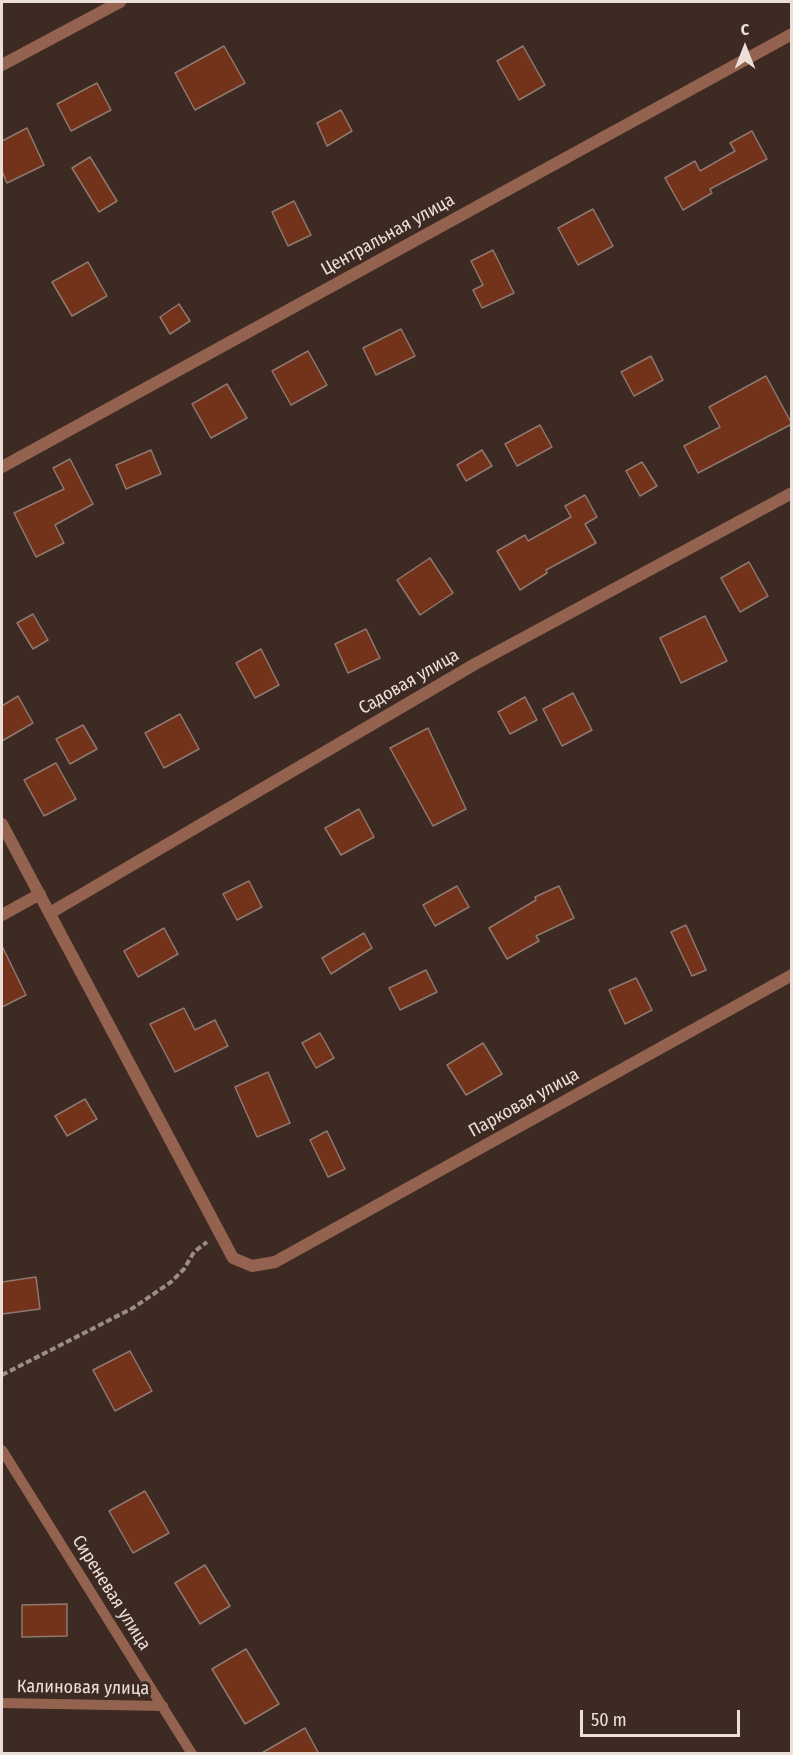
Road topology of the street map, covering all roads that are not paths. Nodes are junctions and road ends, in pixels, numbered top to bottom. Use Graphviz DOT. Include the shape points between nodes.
graph roads {
  1 [pos="120,2"];
  2 [pos="102,6"];
  3 [pos="792,34"];
  4 [pos="2,65"];
  5 [pos="2,467"];
  6 [pos="792,493"];
  7 [pos="2,824"];
  8 [pos="40,894"];
  9 [pos="50,913"];
  10 [pos="2,915"];
  11 [pos="792,975"];
  12 [pos="2,1450"];
  13 [pos="2,1703"];
  14 [pos="163,1706"];
  15 [pos="192,1754"];
  1 -- 2 [label="street"];
  2 -- 4 [label="street"];
  3 -- 5 [label="street, Центральная улица"];
  6 -- 9 [label="street, Садовая улица" via="475,664"];
  7 -- 8 [label="street"];
  8 -- 9 [label="street"];
  8 -- 10 [label="street"];
  9 -- 11 [label="street, Парковая улица" via="233,1258 252,1266 274,1262"];
  12 -- 14 [label="lane, Сиреневая улица"];
  13 -- 14 [label="lane, Калиновая улица"];
  14 -- 15 [label="lane, Сиреневая улица"];
}
